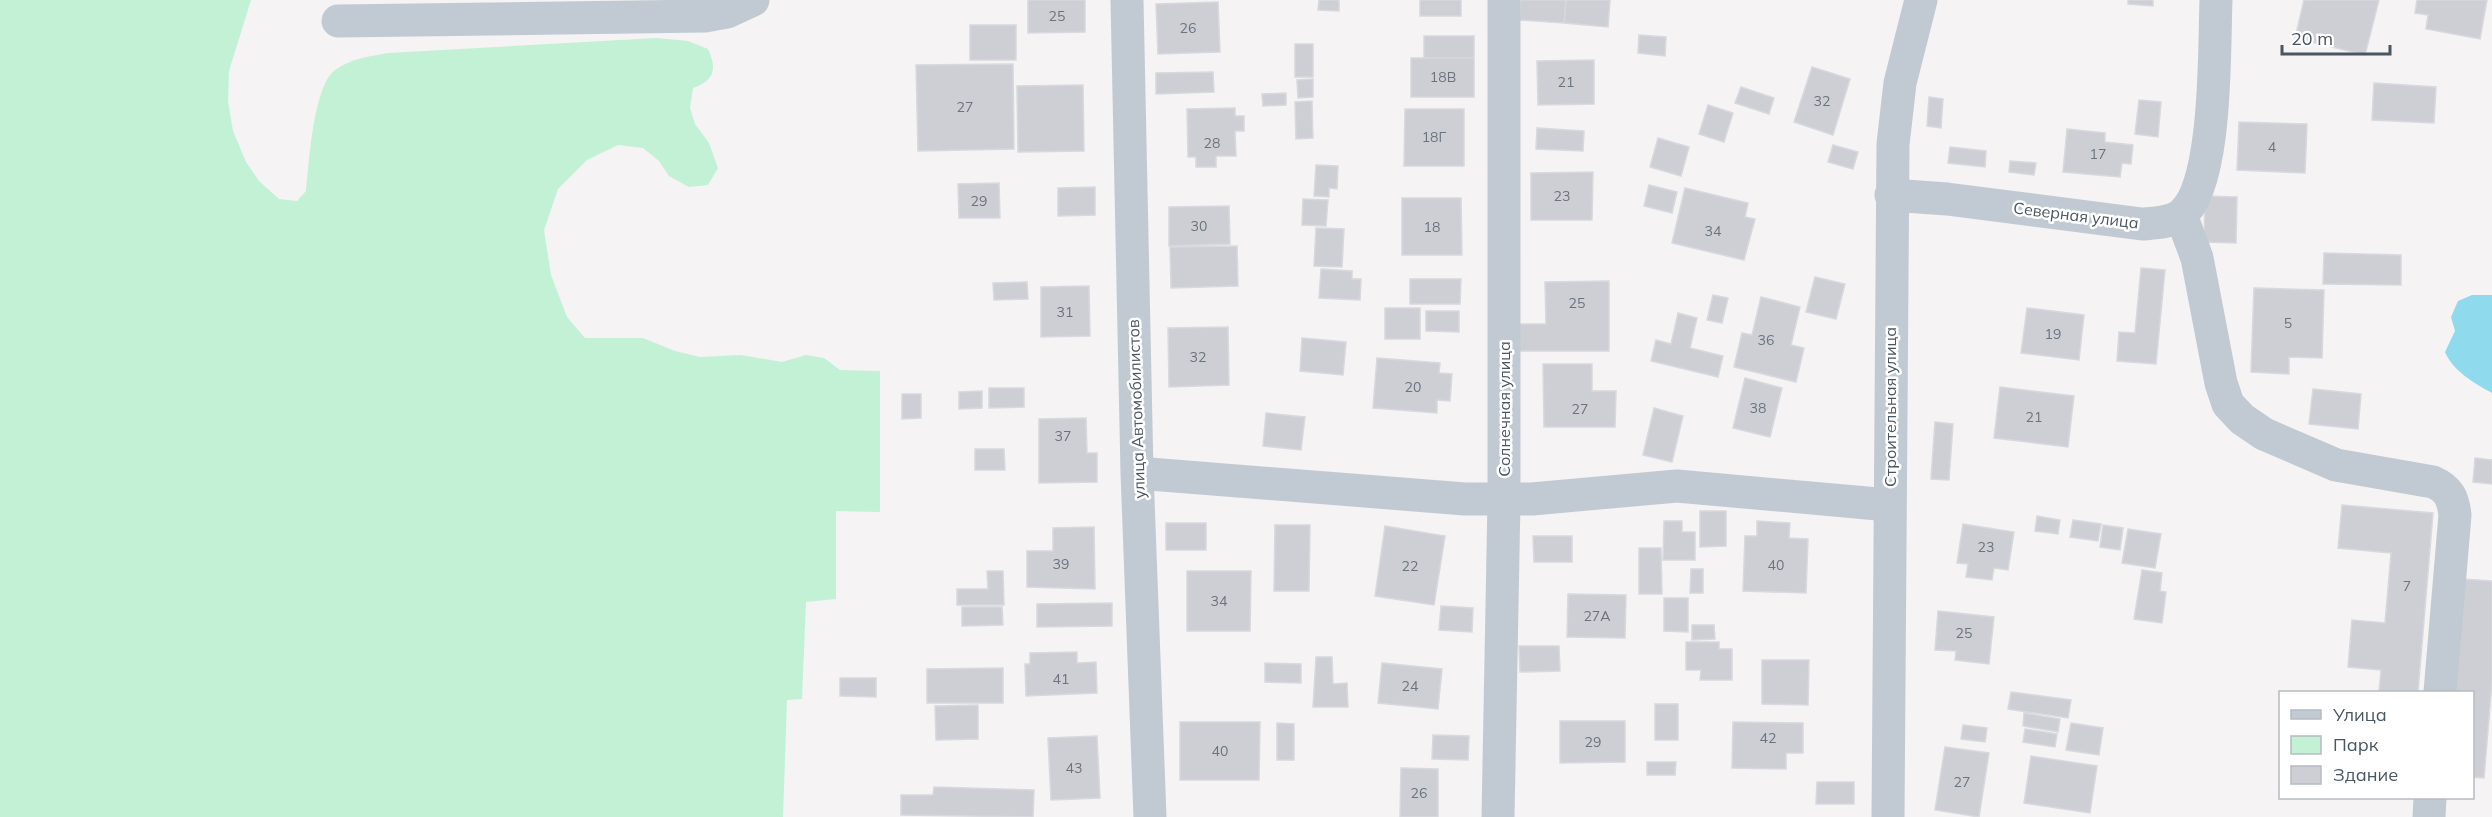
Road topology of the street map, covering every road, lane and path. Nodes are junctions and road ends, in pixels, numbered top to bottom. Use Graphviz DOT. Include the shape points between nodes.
graph roads {
  1 [pos="753,0"];
  2 [pos="1128,0"];
  3 [pos="1504,0"];
  4 [pos="1921,0"];
  5 [pos="2217,0"];
  6 [pos="338,21"];
  7 [pos="1891,195"];
  8 [pos="2181,215"];
  9 [pos="1137,473"];
  10 [pos="1504,500"];
  11 [pos="1889,505"];
  12 [pos="2440,691"];
  13 [pos="2430,799"];
  14 [pos="1150,817"];
  15 [pos="1498,817"];
  16 [pos="1888,817"];
  17 [pos="2429,817"];
  1 -- 6 [label="street" via="728,12 705,16"];
  2 -- 9 [label="street, улица Автомобилистов"];
  3 -- 10 [label="street, Солнечная улица"];
  4 -- 7 [label="street, Строительная улица" via="1900,83"];
  5 -- 8 [label="street" via="2205,166 2198,190"];
  7 -- 8 [label="street, Северная улица" via="1947,198 2142,224 2166,222"];
  7 -- 11 [label="street, Строительная улица"];
  8 -- 12 [label="street" via="2197,258 2221,383 2228,404 2242,419 2264,434 2336,465 2433,482 2444,487 2453,499 2455,515"];
  9 -- 10 [label="street"];
  9 -- 14 [label="street, улица Автомобилистов"];
  10 -- 11 [label="street" via="1677,486"];
  10 -- 15 [label="street, Солнечная улица"];
  11 -- 16 [label="street, Строительная улица"];
  13 -- 17 [label="street"];
}
